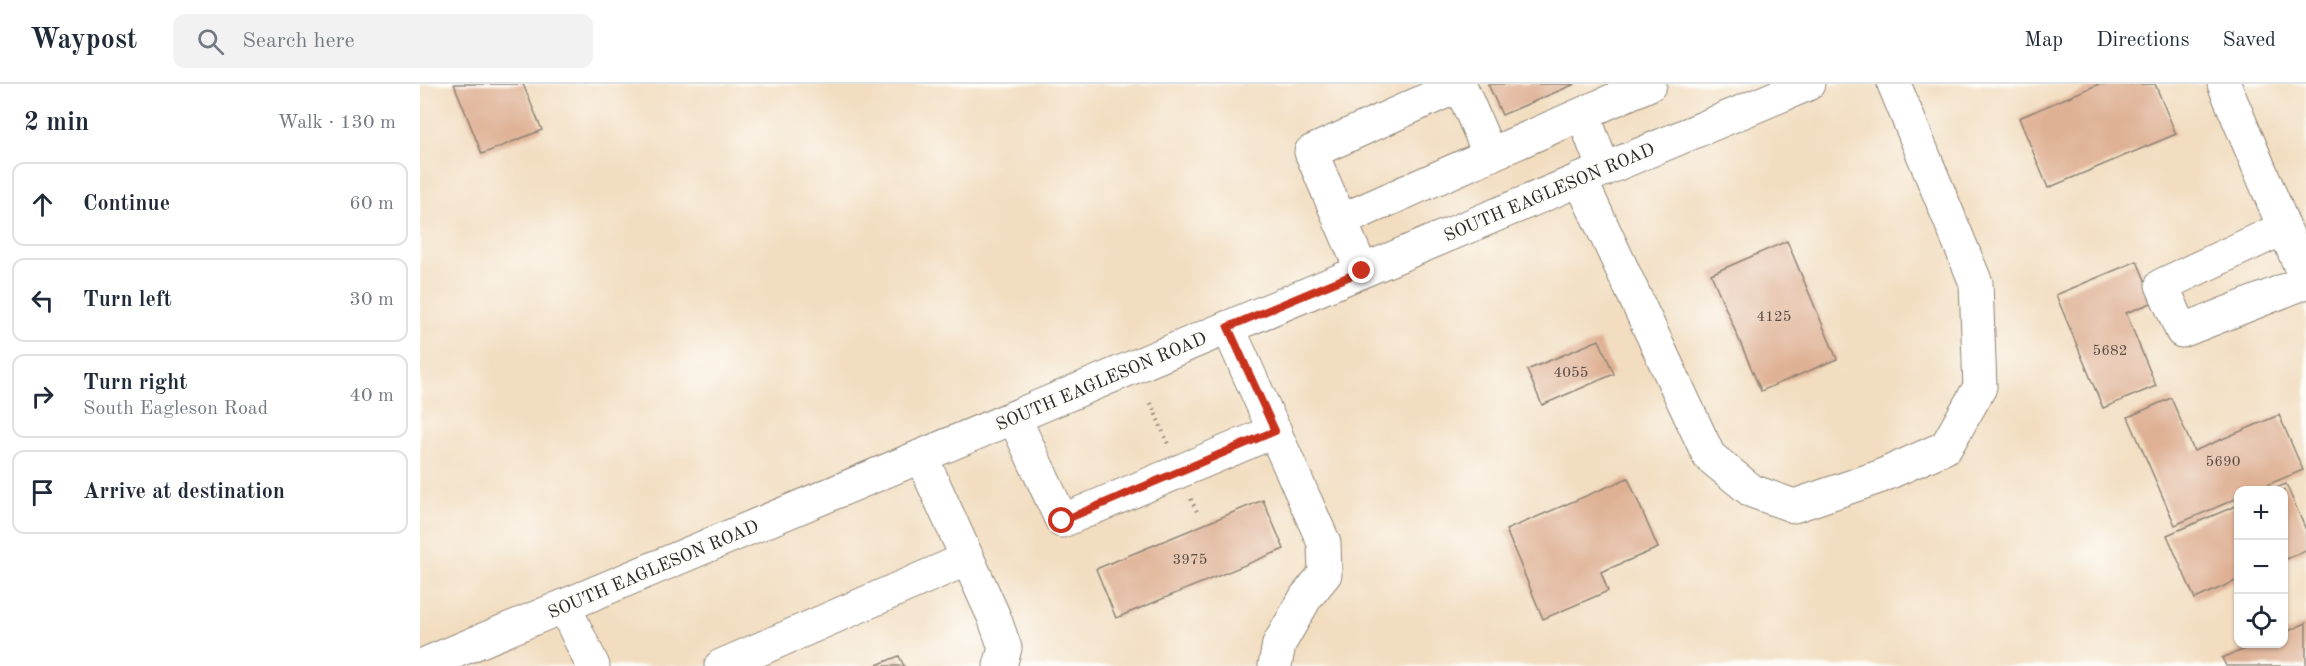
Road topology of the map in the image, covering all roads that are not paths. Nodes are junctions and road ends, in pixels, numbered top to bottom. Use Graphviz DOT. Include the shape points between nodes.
graph roads {
  1 [pos="1650,84"];
  2 [pos="1808,84"];
  3 [pos="1894,84"];
  4 [pos="2224,84"];
  5 [pos="1583,114"];
  6 [pos="1490,155"];
  7 [pos="1592,175"];
  8 [pos="1340,221"];
  9 [pos="2284,228"];
  10 [pos="1362,271"];
  11 [pos="2306,281"];
  12 [pos="1228,327"];
  13 [pos="1014,417"];
  14 [pos="1275,431"];
  15 [pos="921,456"];
  16 [pos="967,559"];
  17 [pos="564,606"];
  18 [pos="426,658"];
  19 [pos="593,666"];
  20 [pos="721,666"];
  21 [pos="1000,666"];
  22 [pos="1275,666"];
  1 -- 5 [label="street"];
  2 -- 7 [label="street, SOUTH EAGLESON ROAD"];
  3 -- 7 [label="street" via="1976,283 1980,387 1946,447 1879,477 1794,506 1752,491 1709,456"];
  4 -- 9 [label="street"];
  5 -- 6 [label="street"];
  5 -- 7 [label="street"];
  6 -- 8 [label="street"];
  6 -- 8 [label="street" via="1460,85 1311,152"];
  7 -- 10 [label="street, SOUTH EAGLESON ROAD"];
  8 -- 10 [label="street"];
  9 -- 11 [label="street"];
  9 -- 11 [label="street" via="2162,285 2182,331"];
  10 -- 12 [label="street, SOUTH EAGLESON ROAD"];
  12 -- 13 [label="street, SOUTH EAGLESON ROAD"];
  12 -- 14 [label="street"];
  13 -- 14 [label="street" via="1062,521"];
  13 -- 15 [label="street, SOUTH EAGLESON ROAD"];
  14 -- 22 [label="street" via="1324,543 1325,574 1306,597 1279,644"];
  15 -- 16 [label="street"];
  15 -- 17 [label="street, SOUTH EAGLESON ROAD"];
  16 -- 20 [label="street"];
  16 -- 21 [label="street" via="1005,648"];
  17 -- 18 [label="street, SOUTH EAGLESON ROAD"];
  17 -- 19 [label="street"];
}
